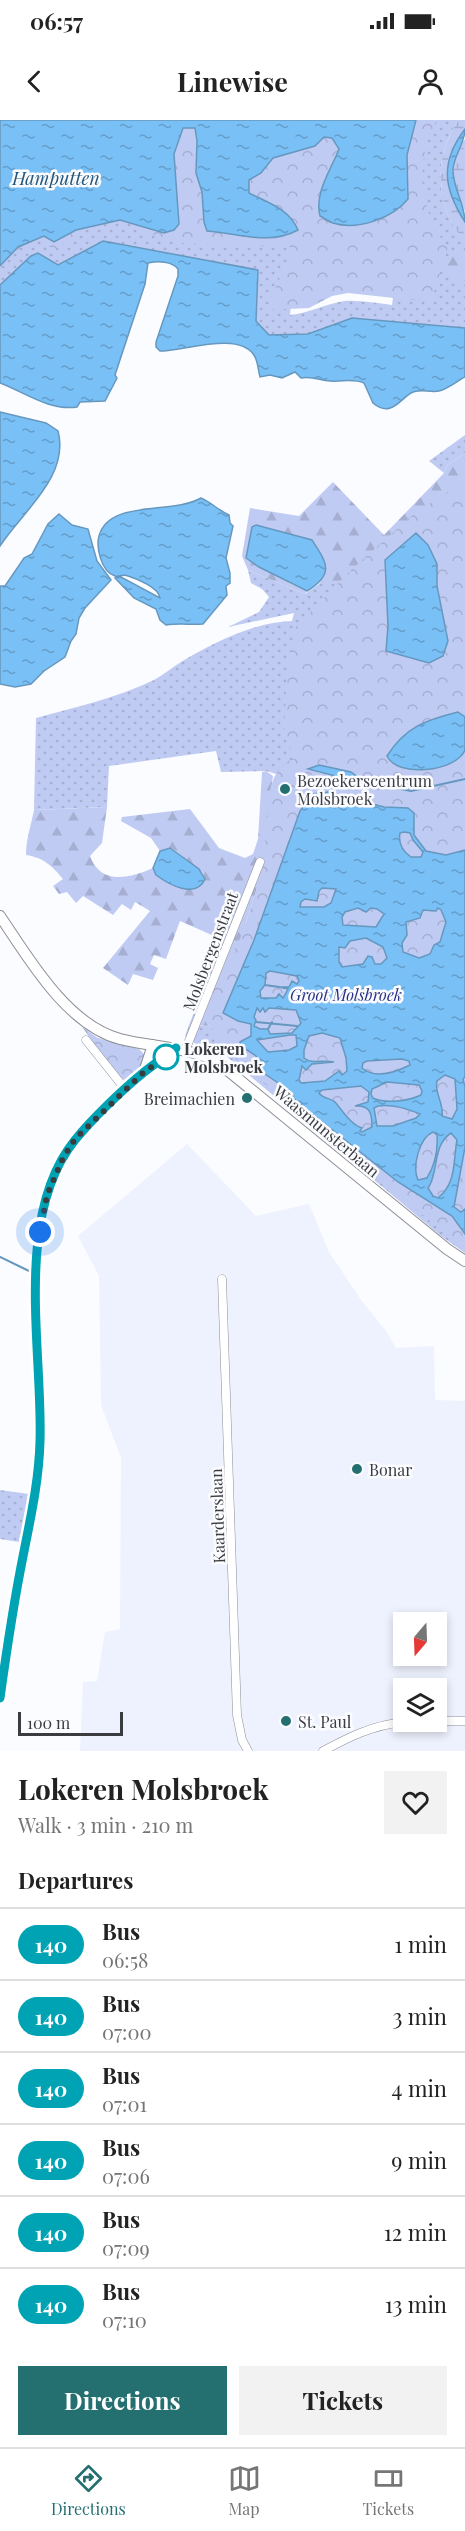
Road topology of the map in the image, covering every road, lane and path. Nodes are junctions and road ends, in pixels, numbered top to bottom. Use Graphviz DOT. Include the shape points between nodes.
graph roads {
  1 [pos="260,862"];
  2 [pos="0,916"];
  3 [pos="86,1040"];
  4 [pos="153,1045"];
  5 [pos="181,1050"];
  6 [pos="144,1072"];
  7 [pos="125,1089"];
  8 [pos="465,1261"];
  9 [pos="222,1279"];
  10 [pos="0,1698"];
  11 [pos="447,1721"];
  12 [pos="465,1721"];
  13 [pos="393,1723"];
  14 [pos="248,1751"];
  15 [pos="322,1751"];
  1 -- 5 [label="street, Molsbergenstraat"];
  2 -- 4 [label="street, Waasmunsterbaan" via="44,979 82,1021 119,1039"];
  3 -- 7 [label="street"];
  4 -- 5 [label="street, Waasmunsterbaan"];
  4 -- 6 [label="street"];
  5 -- 6 [label="street"];
  5 -- 8 [label="street, Waasmunsterbaan" via="215,1060 229,1069"];
  6 -- 7 [label="street"];
  7 -- 10 [label="street" via="75,1139 47,1195 40,1232 35,1307 40,1441"];
  9 -- 14 [label="street, Kaarderslaan" via="237,1715"];
  11 -- 12 [label="street"];
  13 -- 15 [label="street" via="367,1729"];
}
